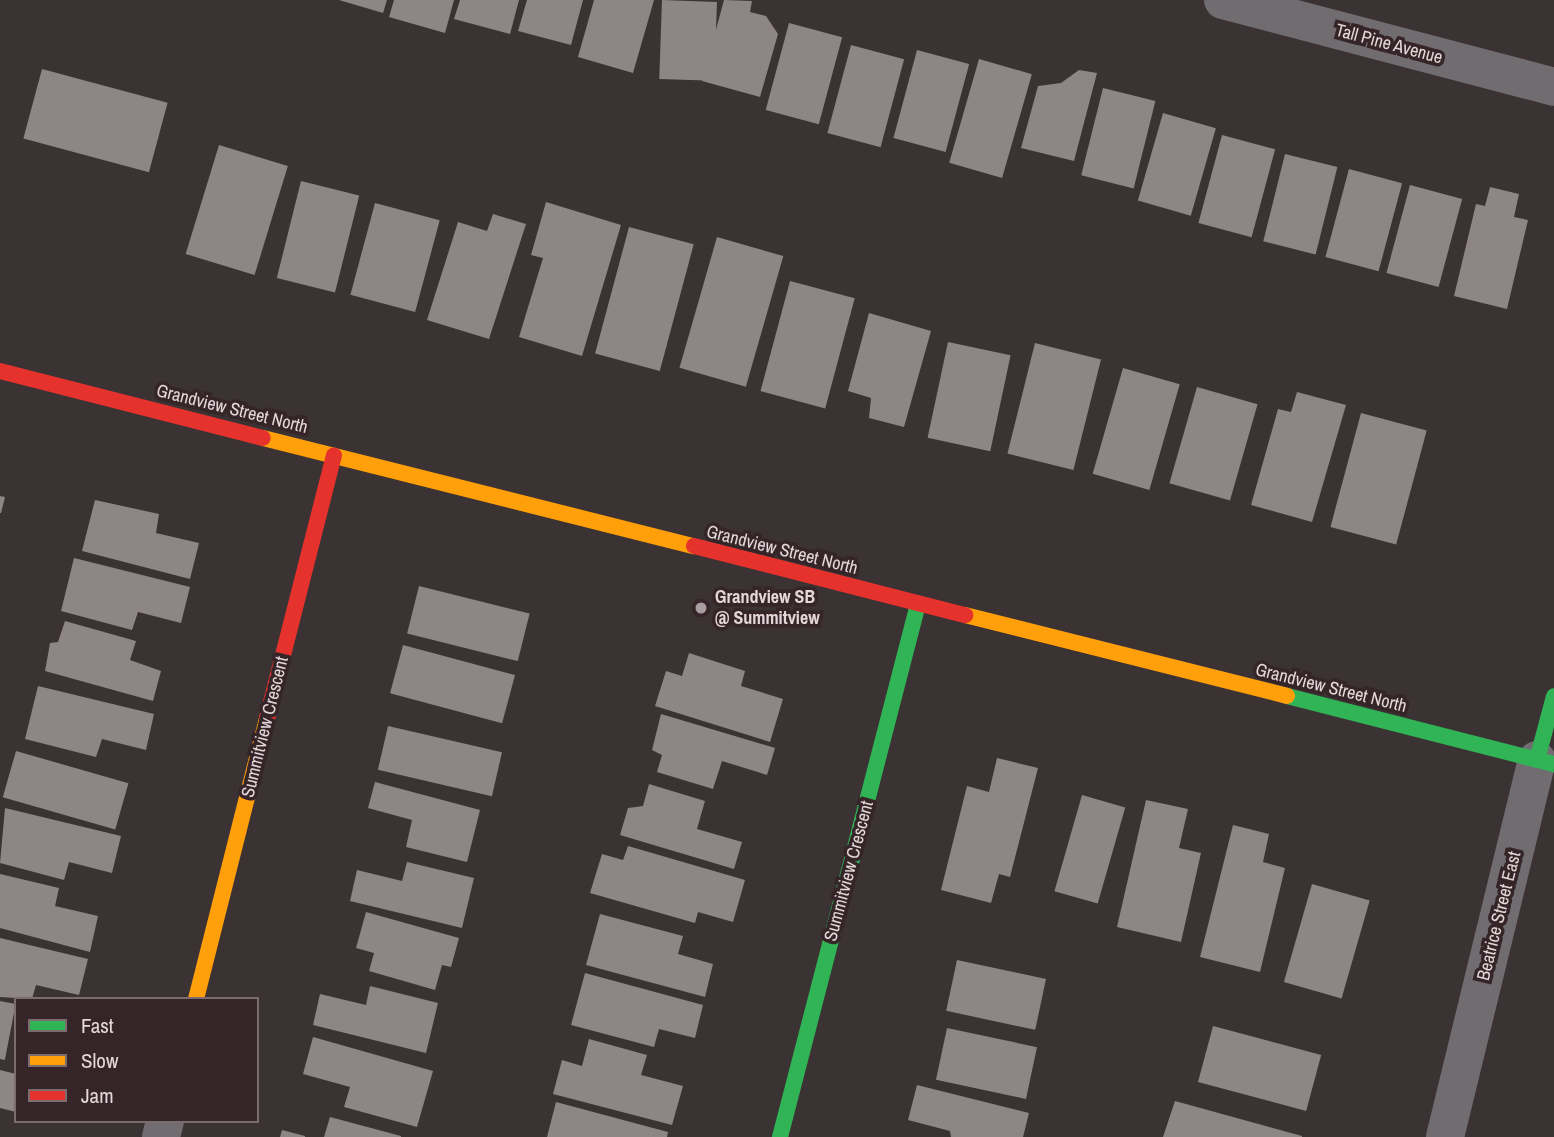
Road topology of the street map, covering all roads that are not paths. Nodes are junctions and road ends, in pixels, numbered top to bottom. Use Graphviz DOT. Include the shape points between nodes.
graph roads {
  1 [pos="1223,0"];
  2 [pos="1554,87"];
  3 [pos="0,371"];
  4 [pos="334,455"];
  5 [pos="918,604"];
  6 [pos="1554,696"];
  7 [pos="1545,762"];
  8 [pos="197,997"];
  9 [pos="780,1137"];
  10 [pos="1445,1137"];
  1 -- 2 [label="street, Tall Pine Avenue"];
  3 -- 4 [label="street, Grandview Street North"];
  4 -- 5 [label="street, Grandview Street North"];
  4 -- 8 [label="street, Summitview Crescent"];
  5 -- 7 [label="street, Grandview Street North"];
  5 -- 9 [label="street, Summitview Crescent"];
  6 -- 7 [label="street, Beatrice Street East"];
  7 -- 10 [label="street, Beatrice Street East"];
}
